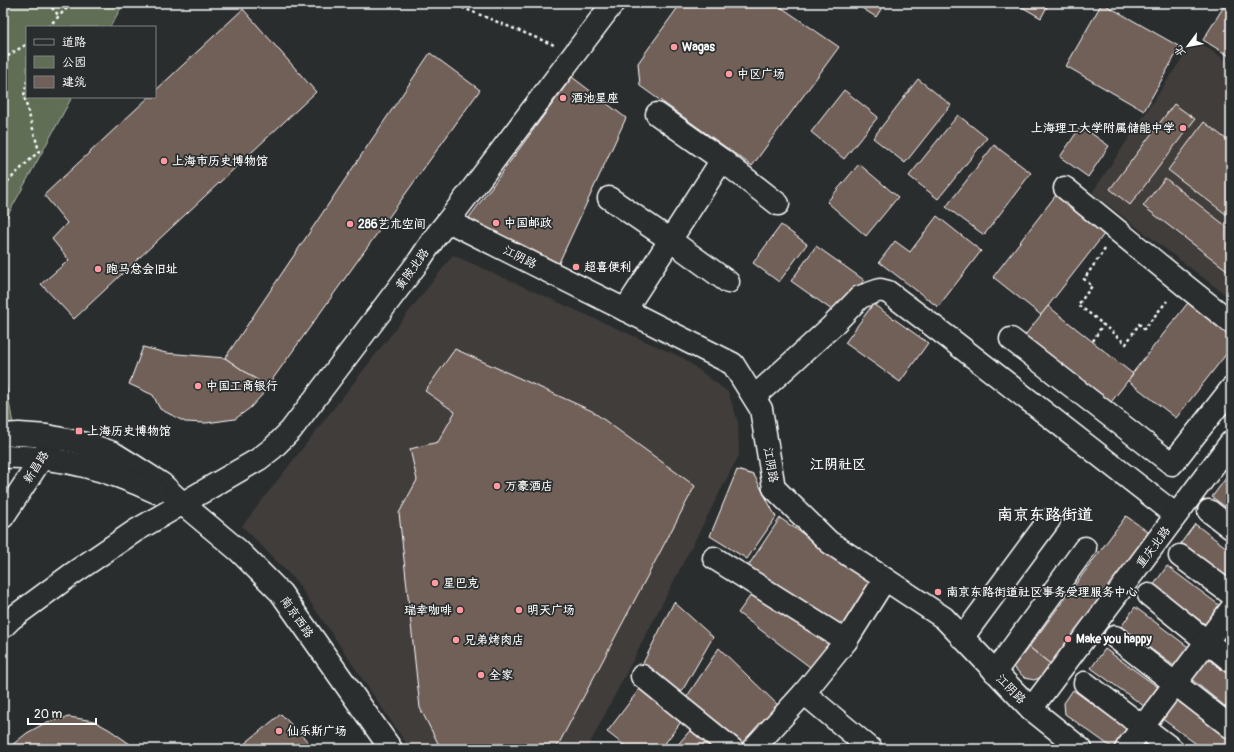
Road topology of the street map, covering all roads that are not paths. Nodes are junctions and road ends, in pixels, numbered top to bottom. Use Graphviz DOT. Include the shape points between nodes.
graph roads {
  1 [pos="613,3"];
  2 [pos="657,114"];
  3 [pos="722,160"];
  4 [pos="1065,188"];
  5 [pos="609,198"];
  6 [pos="778,204"];
  7 [pos="448,221"];
  8 [pos="670,240"];
  9 [pos="728,282"];
  10 [pos="625,310"];
  11 [pos="1231,322"];
  12 [pos="1011,339"];
  13 [pos="1231,389"];
  14 [pos="754,397"];
  15 [pos="3,435"];
  16 [pos="55,438"];
  17 [pos="1228,454"];
  18 [pos="3,457"];
  19 [pos="42,458"];
  20 [pos="183,504"];
  21 [pos="1209,511"];
  22 [pos="1176,515"];
  23 [pos="3,517"];
  24 [pos="1049,520"];
  25 [pos="1231,528"];
  26 [pos="1085,548"];
  27 [pos="1180,556"];
  28 [pos="714,558"];
  29 [pos="885,579"];
  30 [pos="1231,594"];
  31 [pos="1149,595"];
  32 [pos="1231,609"];
  33 [pos="3,627"];
  34 [pos="1115,637"];
  35 [pos="846,641"];
  36 [pos="1207,641"];
  37 [pos="967,648"];
  38 [pos="1231,661"];
  39 [pos="995,672"];
  40 [pos="642,676"];
  41 [pos="1086,683"];
  42 [pos="1175,683"];
  43 [pos="804,693"];
  44 [pos="1031,709"];
  45 [pos="1143,727"];
  46 [pos="1231,727"];
  47 [pos="1058,742"];
  48 [pos="391,749"];
  49 [pos="732,749"];
  50 [pos="753,749"];
  51 [pos="871,749"];
  52 [pos="1081,749"];
  53 [pos="1126,749"];
  54 [pos="1172,749"];
  1 -- 7 [label="street, 黄陂北路"];
  2 -- 3 [label="street"];
  3 -- 6 [label="street"];
  3 -- 8 [label="street"];
  4 -- 11 [label="street"];
  5 -- 8 [label="street"];
  7 -- 10 [label="street, 江阴路"];
  7 -- 20 [label="street, 黄陂北路" via="291,430 259,459"];
  8 -- 9 [label="street"];
  8 -- 10 [label="street"];
  10 -- 14 [label="street, 江阴路" via="733,364"];
  12 -- 13 [label="street" via="1172,464"];
  14 -- 22 [label="street" via="860,297 880,290 888,292"];
  14 -- 29 [label="street, 江阴路" via="761,409 774,488 829,542"];
  15 -- 16 [label="street, 南京西路"];
  16 -- 19 [label="street, 新昌路"];
  16 -- 20 [label="street, 南京西路" via="113,453 162,484"];
  17 -- 22 [label="street, 重庆北路"];
  18 -- 19 [label="street, 南京西路"];
  19 -- 20 [label="street, 南京西路" via="81,466 134,482"];
  19 -- 23 [label="street, 新昌路"];
  20 -- 33 [label="street, 黄陂北路" via="110,548"];
  20 -- 48 [label="street, 南京西路" via="239,551 281,593"];
  21 -- 25 [label="street"];
  22 -- 44 [label="street, 重庆北路"];
  24 -- 37 [label="street"];
  26 -- 39 [label="street"];
  27 -- 30 [label="street"];
  28 -- 35 [label="street"];
  29 -- 35 [label="street"];
  29 -- 37 [label="street, 江阴路" via="944,618"];
  31 -- 36 [label="street"];
  32 -- 36 [label="street"];
  34 -- 42 [label="street"];
  35 -- 43 [label="street"];
  36 -- 38 [label="street"];
  36 -- 42 [label="street"];
  37 -- 39 [label="street, 江阴路"];
  39 -- 44 [label="street, 江阴路"];
  40 -- 49 [label="street"];
  41 -- 45 [label="street"];
  42 -- 45 [label="street"];
  42 -- 46 [label="street"];
  43 -- 50 [label="street"];
  43 -- 51 [label="street"];
  44 -- 47 [label="street, 江阴路"];
  45 -- 53 [label="street"];
  45 -- 54 [label="street"];
  47 -- 52 [label="street, 江阴路"];
}
